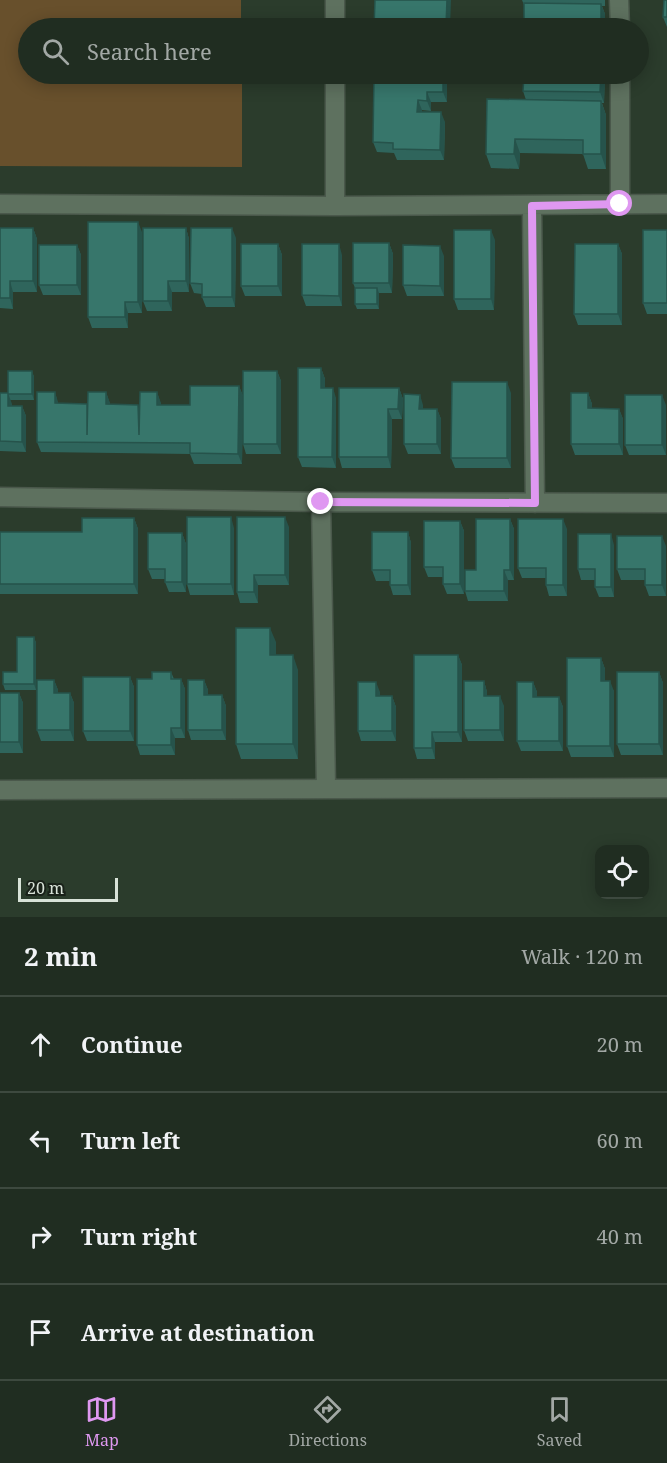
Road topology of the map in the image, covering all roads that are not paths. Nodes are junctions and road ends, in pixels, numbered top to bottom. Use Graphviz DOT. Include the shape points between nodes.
graph roads {
  1 [pos="335,0"];
  2 [pos="620,0"];
  3 [pos="335,18"];
  4 [pos="620,18"];
  5 [pos="335,84"];
  6 [pos="620,84"];
  7 [pos="0,204"];
  8 [pos="620,204"];
  9 [pos="667,204"];
  10 [pos="335,206"];
  11 [pos="532,206"];
  12 [pos="0,497"];
  13 [pos="321,502"];
  14 [pos="535,503"];
  15 [pos="667,503"];
  16 [pos="326,787"];
  17 [pos="667,788"];
  18 [pos="0,790"];
  1 -- 3 [label="street"];
  2 -- 4 [label="street"];
  5 -- 10 [label="street"];
  6 -- 8 [label="street"];
  7 -- 10 [label="street"];
  8 -- 9 [label="street"];
  8 -- 11 [label="street"];
  10 -- 11 [label="street"];
  11 -- 14 [label="street"];
  12 -- 13 [label="street"];
  13 -- 14 [label="street"];
  13 -- 16 [label="street"];
  14 -- 15 [label="street"];
  16 -- 17 [label="street"];
  16 -- 18 [label="street"];
}
